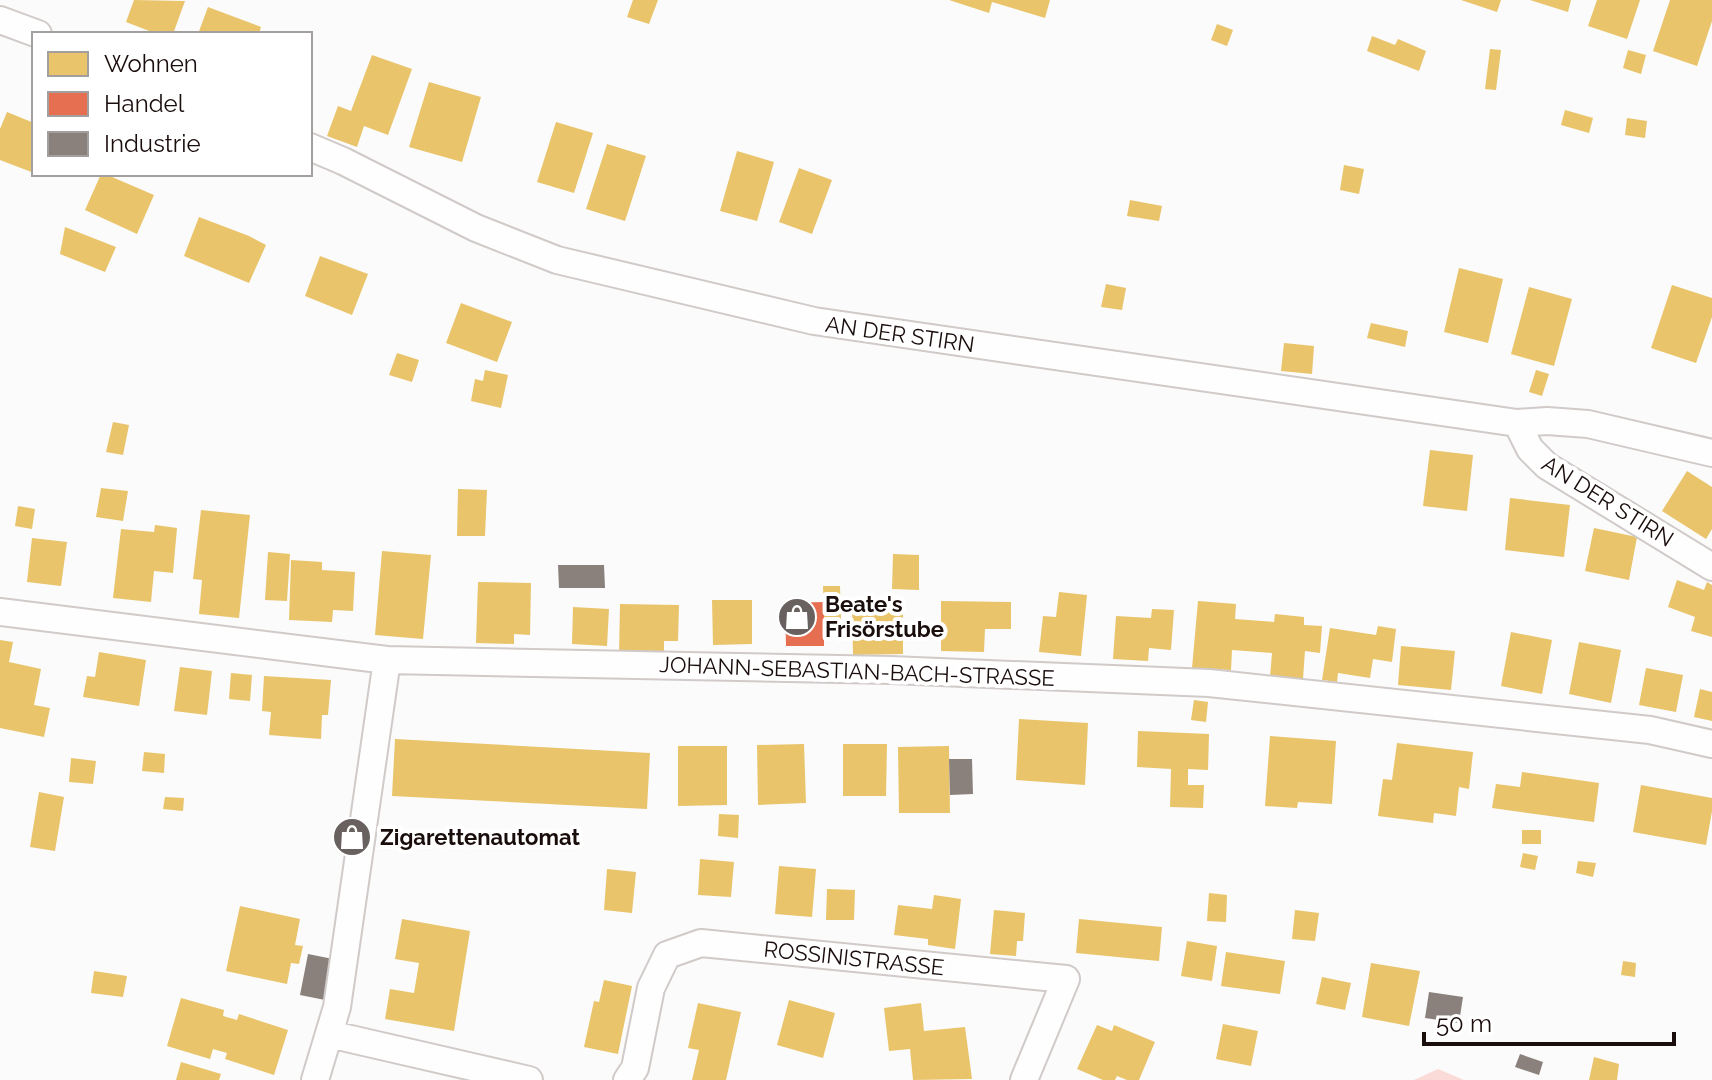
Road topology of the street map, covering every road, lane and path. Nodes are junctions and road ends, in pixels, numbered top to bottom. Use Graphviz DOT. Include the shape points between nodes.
graph roads {
  1 [pos="0,20"];
  2 [pos="33,32"];
  3 [pos="312,148"];
  4 [pos="1517,423"];
  5 [pos="1712,453"];
  6 [pos="1712,567"];
  7 [pos="0,612"];
  8 [pos="387,660"];
  9 [pos="1712,744"];
  10 [pos="329,1034"];
  11 [pos="315,1080"];
  12 [pos="529,1080"];
  13 [pos="627,1080"];
  14 [pos="1024,1080"];
  1 -- 2 [label="street"];
  3 -- 4 [label="street, AN DER STIRN" via="476,228 557,260 814,321"];
  4 -- 5 [label="street, AN DER STIRN" via="1588,424"];
  4 -- 6 [label="street, AN DER STIRN" via="1530,449 1547,466"];
  7 -- 8 [label="street, JOHANN-SEBASTIAN-BACH-STRASSE"];
  8 -- 9 [label="street, JOHANN-SEBASTIAN-BACH-STRASSE" via="891,670 1209,683 1650,730"];
  8 -- 10 [label="street"];
  10 -- 11 [label="street"];
  10 -- 12 [label="street"];
  13 -- 14 [label="street, ROSSINISTRASSE" via="635,1068 651,988 667,955 701,943 1066,979"];
}
